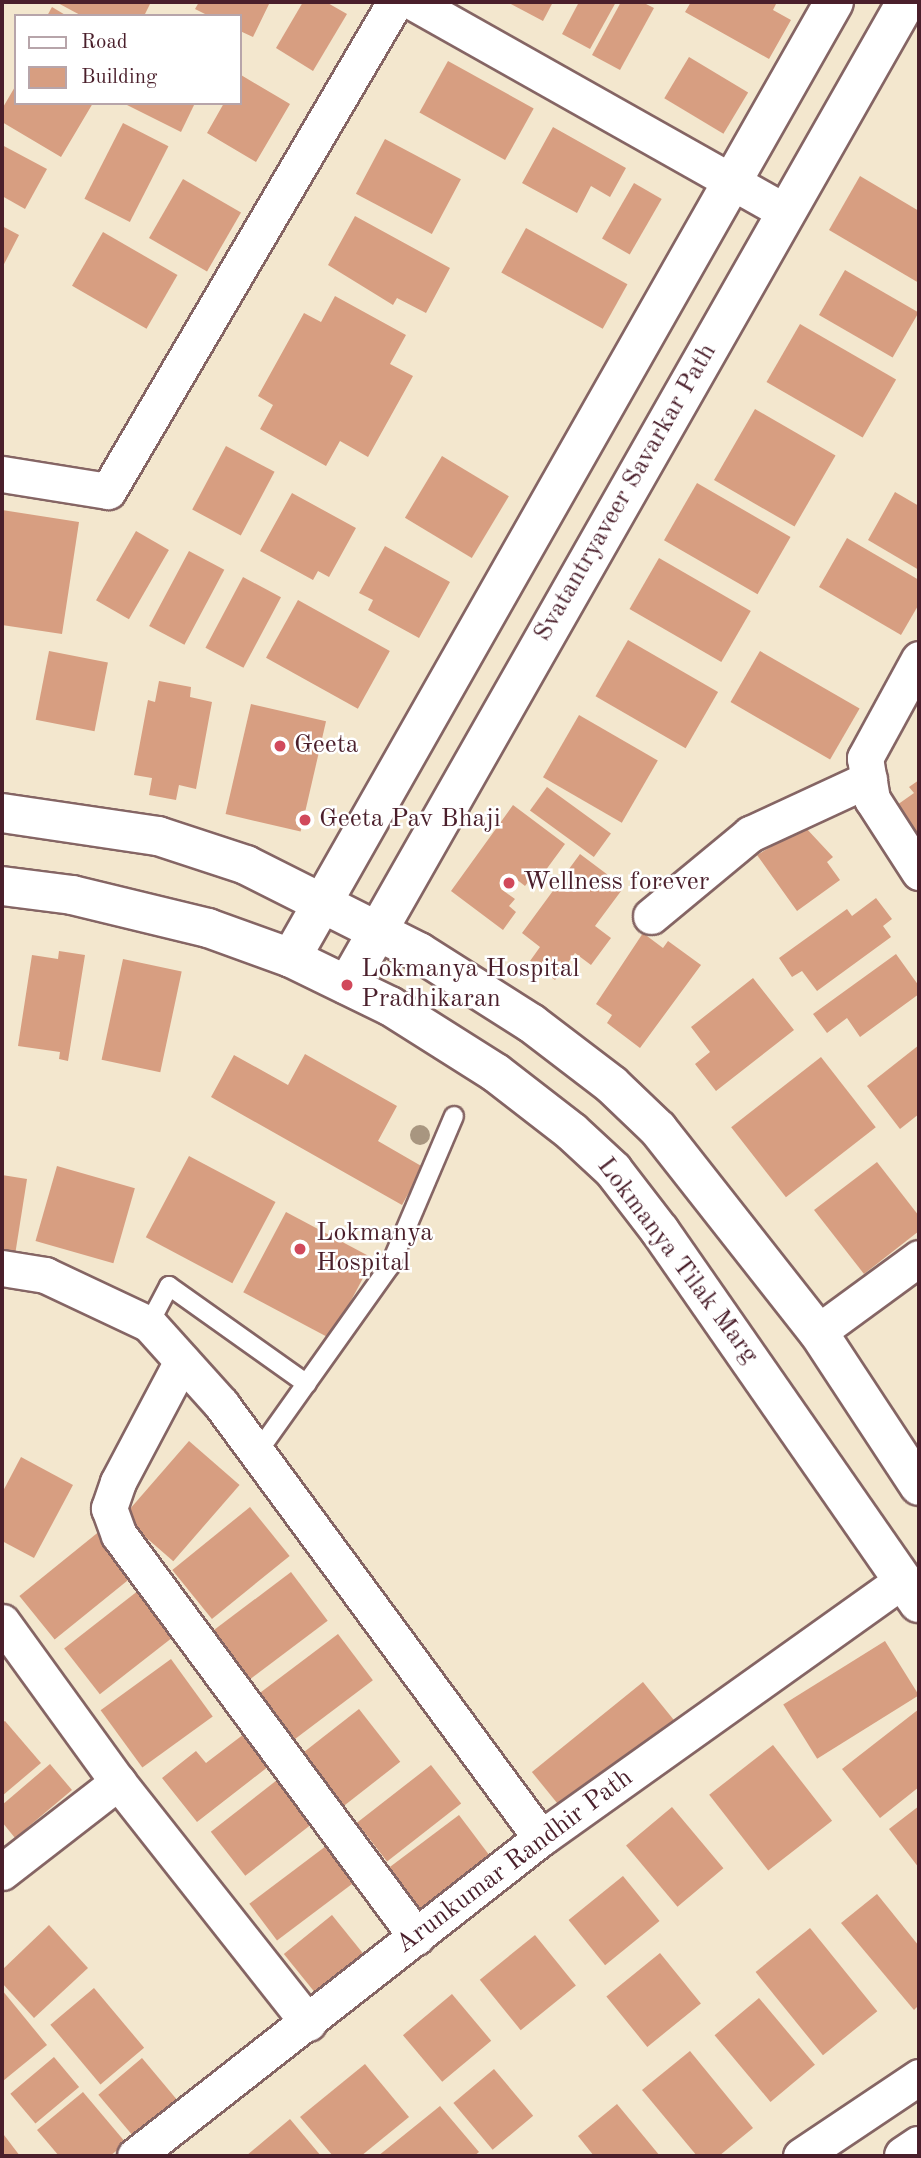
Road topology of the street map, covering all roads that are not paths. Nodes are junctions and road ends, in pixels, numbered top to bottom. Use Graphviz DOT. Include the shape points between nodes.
graph roads {
  1 [pos="394,2"];
  2 [pos="413,2"];
  3 [pos="832,2"];
  4 [pos="906,2"];
  5 [pos="731,183"];
  6 [pos="785,212"];
  7 [pos="2,474"];
  8 [pos="919,659"];
  9 [pos="869,779"];
  10 [pos="2,813"];
  11 [pos="919,872"];
  12 [pos="2,886"];
  13 [pos="322,903"];
  14 [pos="651,916"];
  15 [pos="378,931"];
  16 [pos="291,958"];
  17 [pos="347,985"];
  18 [pos="454,1116"];
  19 [pos="919,1258"];
  20 [pos="2,1268"];
  21 [pos="149,1324"];
  22 [pos="818,1332"];
  23 [pos="182,1361"];
  24 [pos="307,1384"];
  25 [pos="257,1453"];
  26 [pos="919,1486"];
  27 [pos="911,1591"];
  28 [pos="2,1622"];
  29 [pos="118,1782"];
  30 [pos="541,1838"];
  31 [pos="2,1872"];
  32 [pos="416,1937"];
  33 [pos="308,2023"];
  34 [pos="919,2077"];
  35 [pos="919,2146"];
  36 [pos="135,2156"];
  37 [pos="801,2156"];
  38 [pos="904,2156"];
  1 -- 7 [label="street" via="108,491"];
  2 -- 5 [label="street"];
  3 -- 5 [label="main road"];
  4 -- 6 [label="main road, Svatantryaveer Savarkar Path"];
  5 -- 6 [label="street"];
  5 -- 13 [label="main road"];
  6 -- 15 [label="main road, Svatantryaveer Savarkar Path"];
  8 -- 9 [label="street" via="865,758"];
  9 -- 11 [label="street" via="873,799"];
  9 -- 14 [label="street" via="750,834"];
  10 -- 13 [label="main road" via="158,836 246,865"];
  12 -- 16 [label="main road, Lokmanya Tilak Marg" via="72,895 196,925"];
  13 -- 15 [label="main road"];
  13 -- 16 [label="main road"];
  15 -- 17 [label="main road, Svatantryaveer Savarkar Path"];
  15 -- 22 [label="main road" via="531,1023 612,1085 659,1129"];
  16 -- 17 [label="main road, Lokmanya Tilak Marg"];
  17 -- 27 [label="main road, Lokmanya Tilak Marg" via="496,1073 614,1170"];
  18 -- 24 [label="lane" via="390,1266"];
  19 -- 22 [label="street"];
  20 -- 21 [label="street" via="45,1275"];
  21 -- 23 [label="street"];
  21 -- 24 [label="lane" via="169,1286"];
  22 -- 26 [label="main road"];
  23 -- 25 [label="street"];
  23 -- 32 [label="street" via="108,1508 119,1535"];
  24 -- 25 [label="lane"];
  25 -- 30 [label="street"];
  27 -- 30 [label="street, Arunkumar Randhir Path"];
  28 -- 29 [label="street"];
  29 -- 31 [label="street"];
  29 -- 33 [label="street"];
  30 -- 32 [label="street, Arunkumar Randhir Path"];
  32 -- 33 [label="street, Arunkumar Randhir Path"];
  33 -- 36 [label="street, Arunkumar Randhir Path"];
  34 -- 37 [label="street"];
  35 -- 38 [label="main road"];
}
